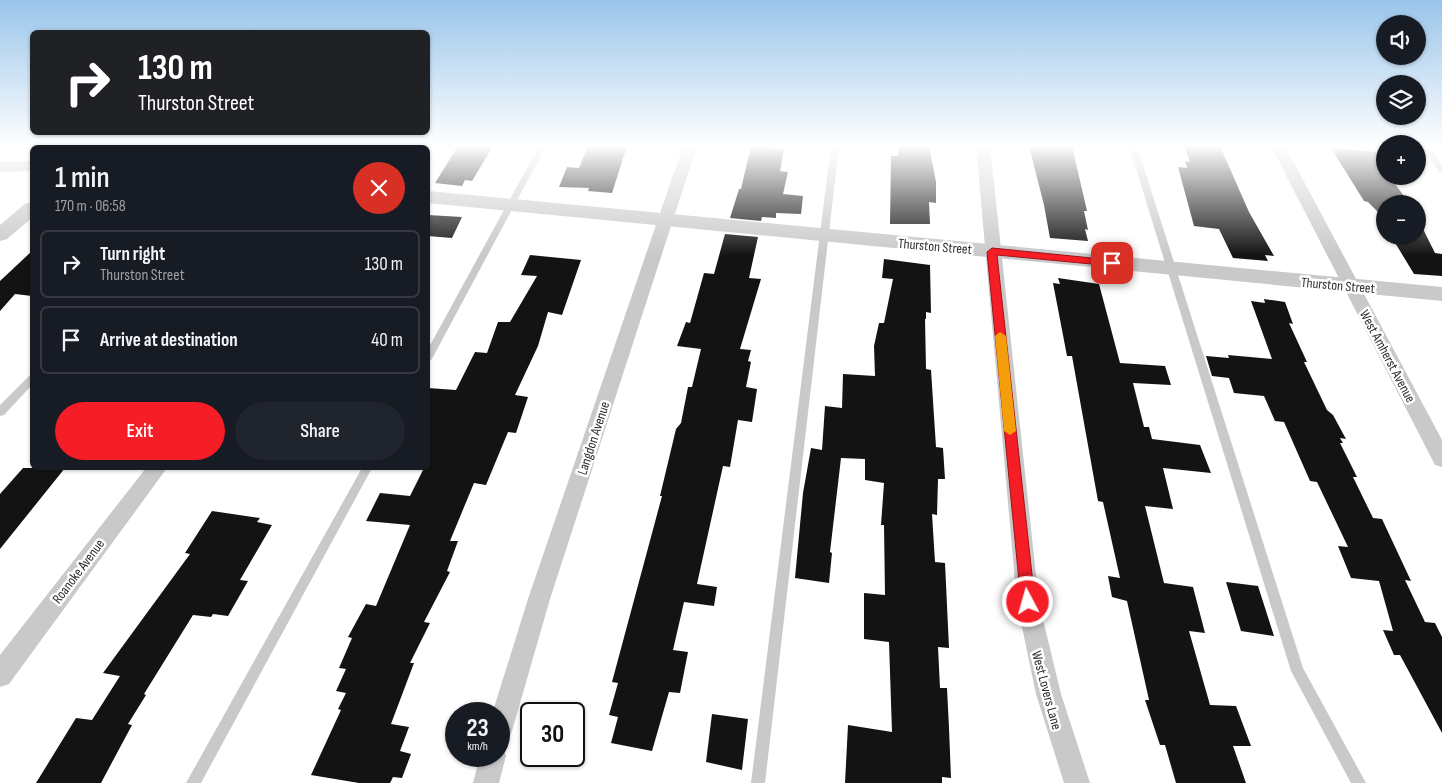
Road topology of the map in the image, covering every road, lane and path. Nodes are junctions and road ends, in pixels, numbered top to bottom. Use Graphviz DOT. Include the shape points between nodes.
graph roads {
  1 [pos="524,183"];
  2 [pos="678,183"];
  3 [pos="831,183"];
  4 [pos="986,183"];
  5 [pos="1144,183"];
  6 [pos="1297,183"];
  7 [pos="430,197"];
  8 [pos="511,206"];
  9 [pos="30,210"];
  10 [pos="666,221"];
  11 [pos="0,235"];
  12 [pos="824,236"];
  13 [pos="992,252"];
  14 [pos="1170,268"];
  15 [pos="1351,286"];
  16 [pos="1442,294"];
  17 [pos="430,353"];
  18 [pos="30,381"];
  19 [pos="0,412"];
  20 [pos="1442,459"];
  21 [pos="155,470"];
  22 [pos="366,470"];
  23 [pos="0,675"];
  24 [pos="508,702"];
  25 [pos="490,767"];
  26 [pos="193,783"];
  27 [pos="486,783"];
  28 [pos="758,783"];
  29 [pos="1077,783"];
  30 [pos="1359,783"];
  1 -- 8 [label="lane"];
  2 -- 10 [label="street, Langdon Avenue"];
  3 -- 12 [label="lane"];
  4 -- 13 [label="street, West Lovers Lane"];
  5 -- 14 [label="lane"];
  6 -- 15 [label="street, West Amherst Avenue"];
  7 -- 8 [label="street, Thurston Street"];
  8 -- 10 [label="street, Thurston Street"];
  8 -- 17 [label="lane"];
  9 -- 11 [label="street"];
  10 -- 12 [label="street, Thurston Street"];
  10 -- 24 [label="street, Langdon Avenue" via="539,599"];
  12 -- 13 [label="street, Thurston Street"];
  12 -- 28 [label="lane"];
  13 -- 14 [label="street, Thurston Street"];
  13 -- 29 [label="street, West Lovers Lane" via="1028,602 1037,655 1062,745"];
  14 -- 15 [label="street, Thurston Street"];
  14 -- 30 [label="lane" via="1297,671"];
  15 -- 16 [label="street, Thurston Street"];
  15 -- 20 [label="street, West Amherst Avenue"];
  18 -- 19 [label="lane"];
  21 -- 23 [label="street, Roanoke Avenue"];
  22 -- 26 [label="lane"];
  25 -- 27 [label="street"];
}
